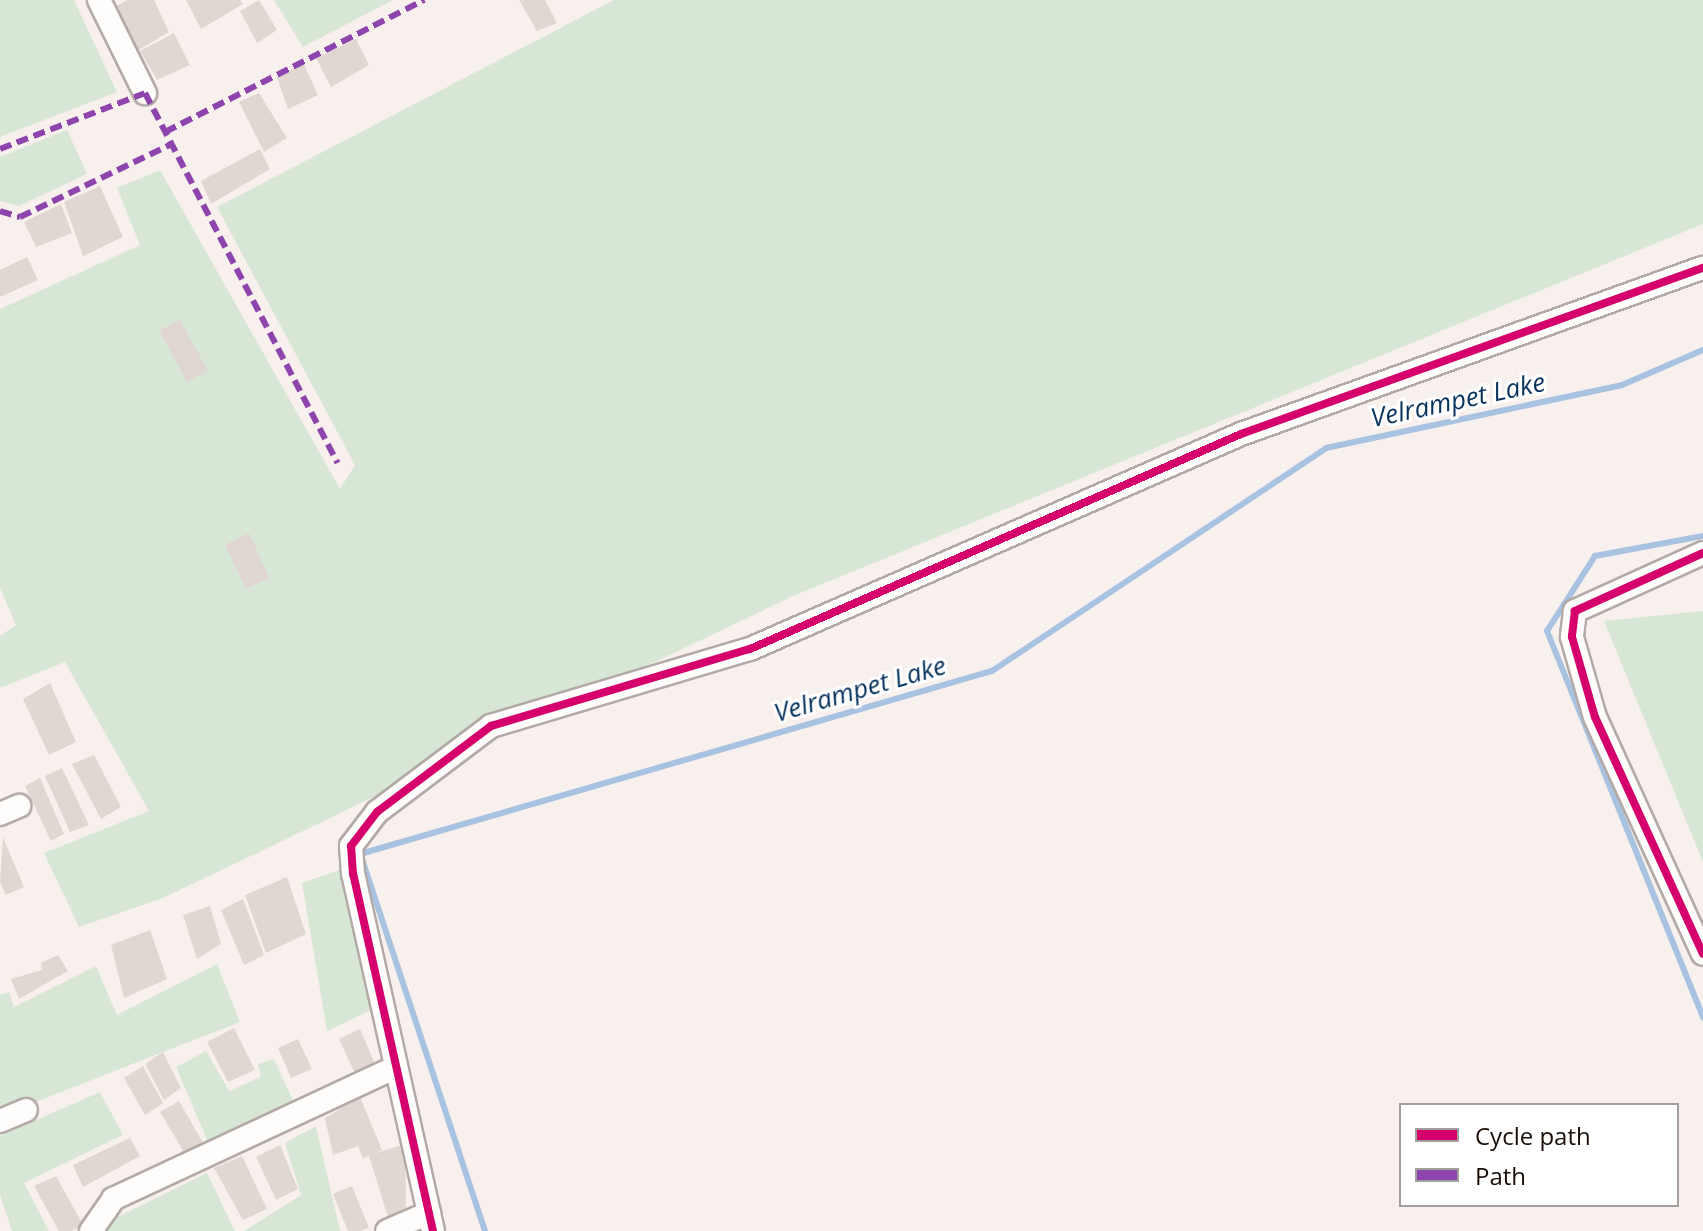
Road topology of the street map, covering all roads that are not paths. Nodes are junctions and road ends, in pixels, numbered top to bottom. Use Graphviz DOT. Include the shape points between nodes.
graph roads {
  1 [pos="107,3"];
  2 [pos="145,93"];
  3 [pos="1703,268"];
  4 [pos="1703,553"];
  5 [pos="1703,954"];
  6 [pos="396,1067"];
  7 [pos="26,1110"];
  8 [pos="0,1121"];
  9 [pos="431,1222"];
  10 [pos="94,1230"];
  11 [pos="387,1231"];
  1 -- 2 [label="street"];
  3 -- 6 [label="street" via="1241,434 750,649 491,726 377,812 351,846"];
  4 -- 5 [label="street" via="1575,611 1572,637 1595,717"];
  6 -- 9 [label="street"];
  6 -- 10 [label="street" via="113,1199"];
  7 -- 8 [label="street"];
  9 -- 11 [label="street"];
}
